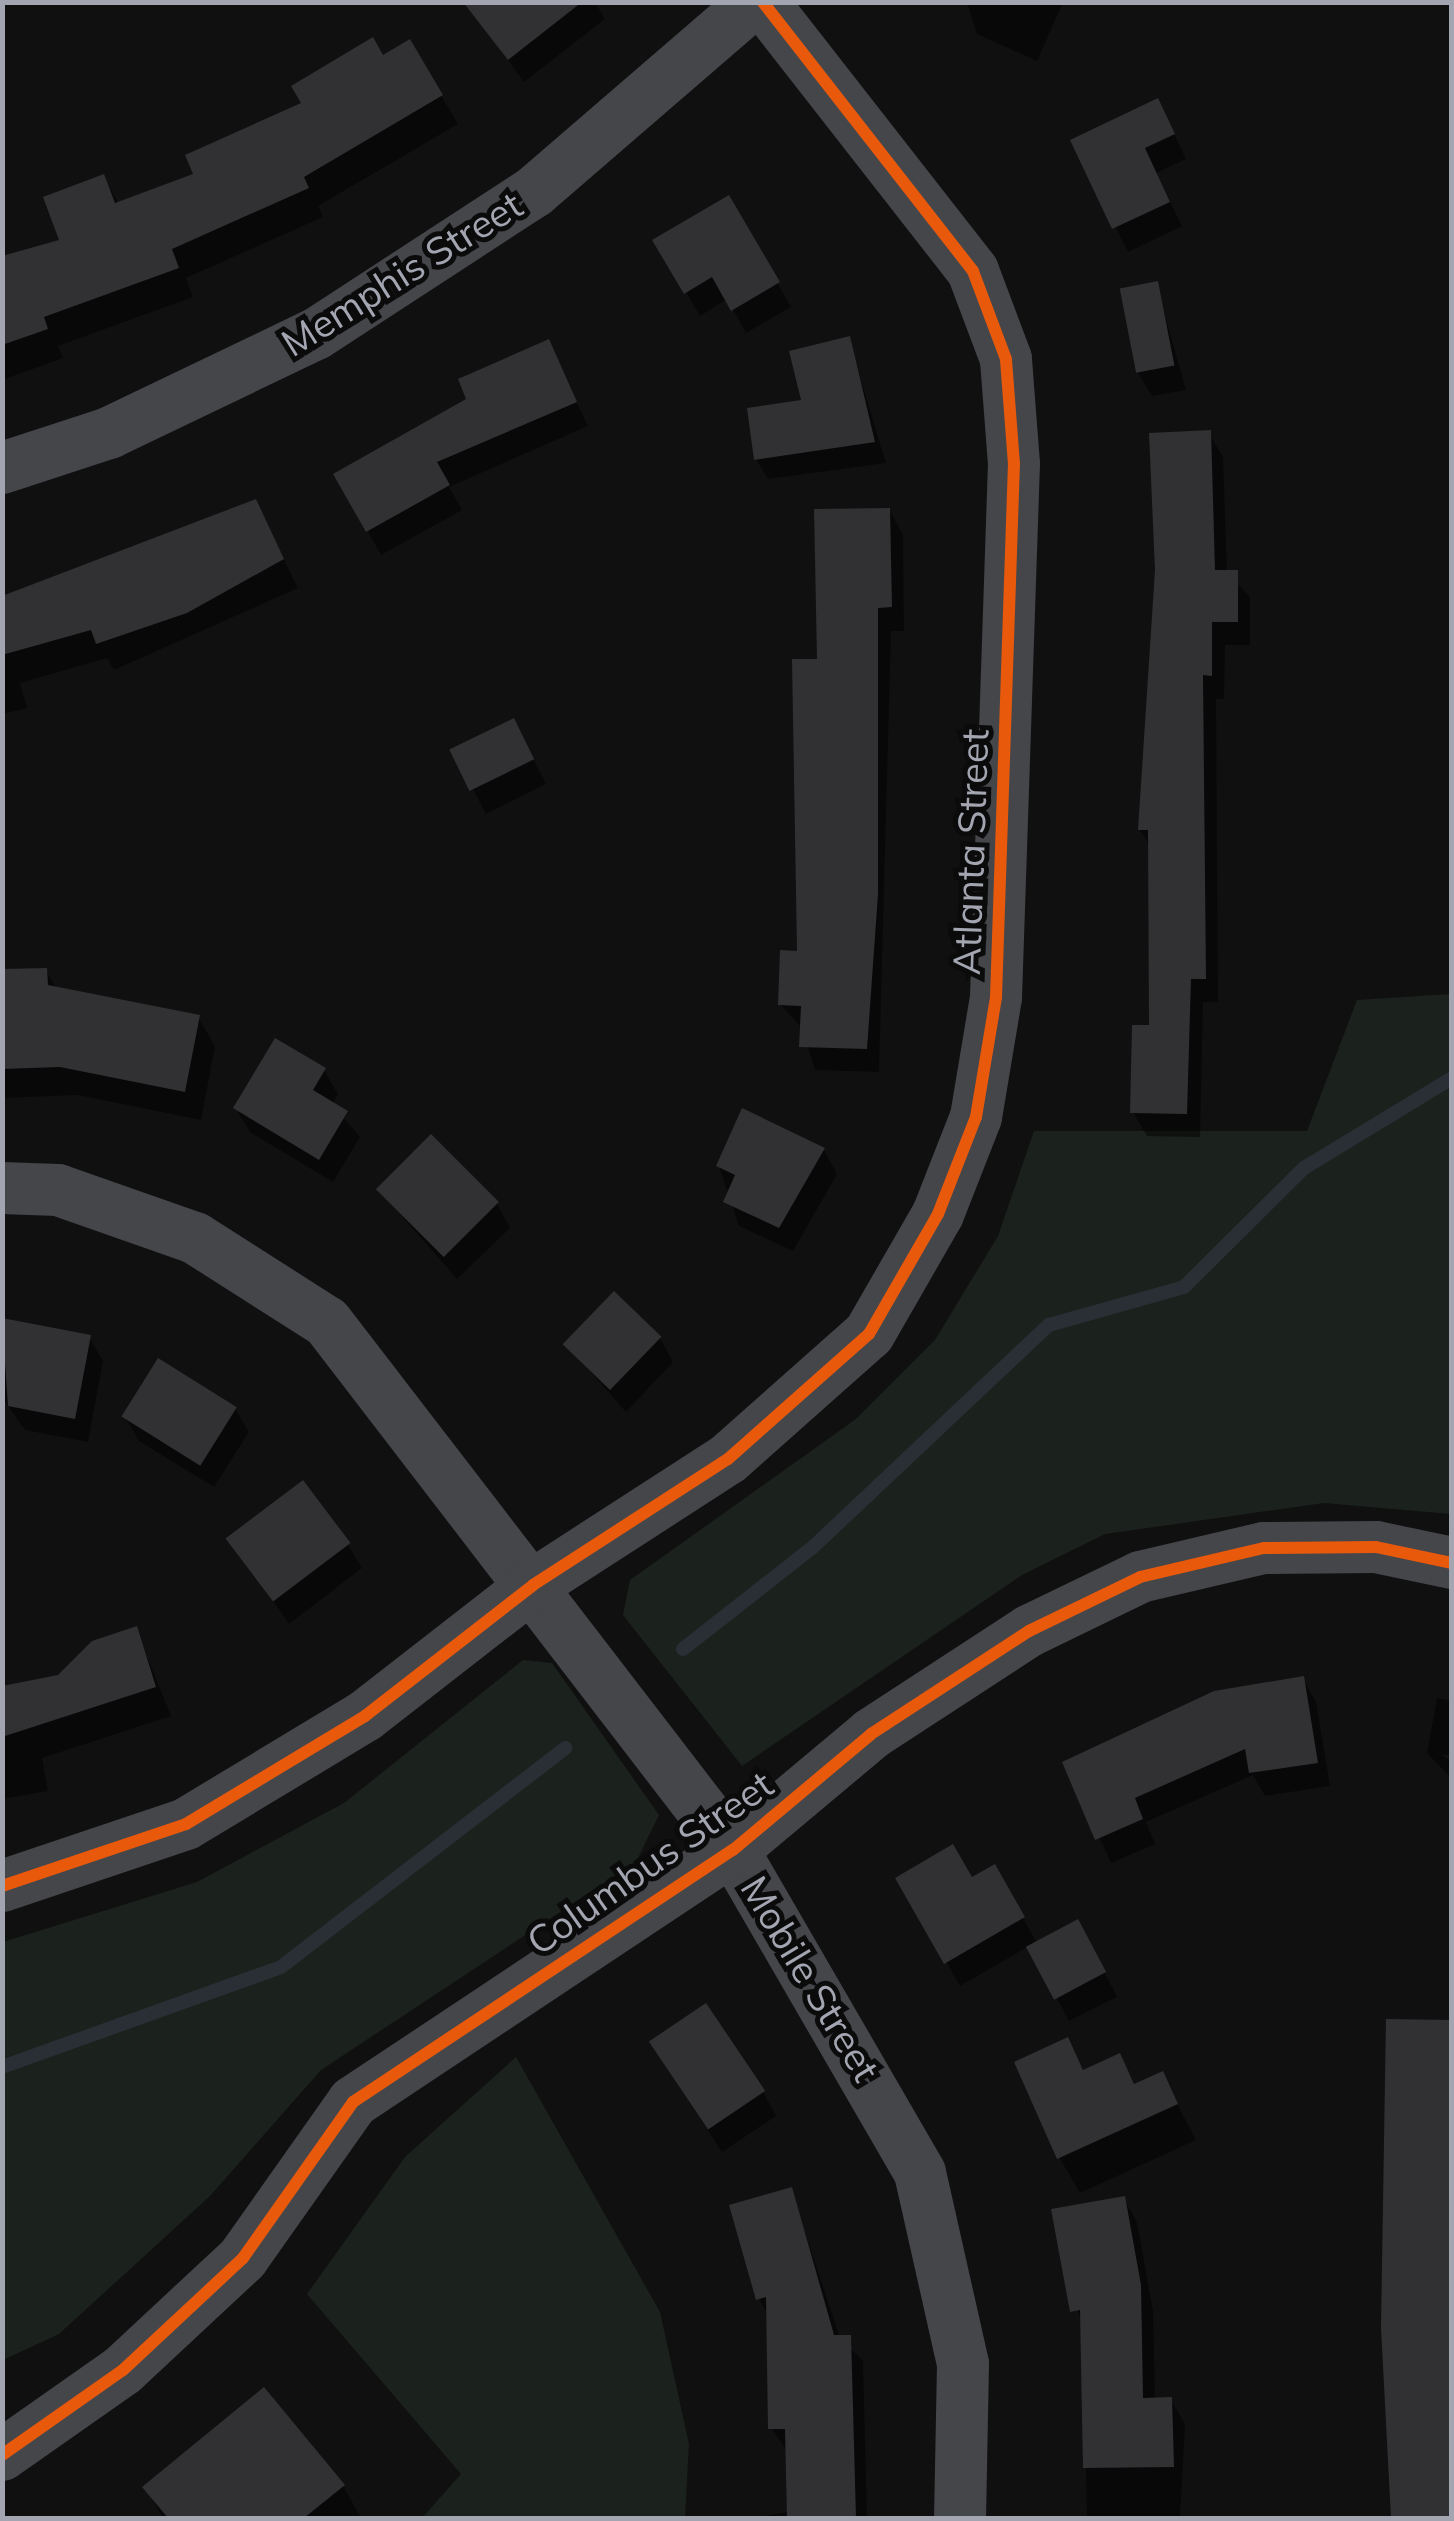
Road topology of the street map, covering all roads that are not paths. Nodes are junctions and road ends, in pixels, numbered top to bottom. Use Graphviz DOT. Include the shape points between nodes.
graph roads {
  1 [pos="754,2"];
  2 [pos="763,2"];
  3 [pos="2,468"];
  4 [pos="2,1188"];
  5 [pos="1452,1563"];
  6 [pos="534,1585"];
  7 [pos="733,1850"];
  8 [pos="2,1886"];
  9 [pos="2,2455"];
  10 [pos="960,2518"];
  1 -- 3 [label="street, Memphis Street" via="534,192 316,334 109,433"];
  2 -- 6 [label="street, Atlanta Street" via="973,271 1006,358 1014,464 996,997 976,1117 938,1214 869,1334 728,1460"];
  4 -- 6 [label="street, Mobile Street" via="58,1190 195,1238 327,1322"];
  5 -- 7 [label="street, Columbus Street" via="1376,1547 1264,1548 1140,1577 1029,1631 871,1734"];
  6 -- 7 [label="street, Mobile Street"];
  6 -- 8 [label="street, Atlanta Street" via="365,1716 186,1824"];
  7 -- 9 [label="street, Columbus Street" via="354,2102 243,2258 123,2370"];
  7 -- 10 [label="street, Mobile Street" via="920,2173 963,2364"];
}
